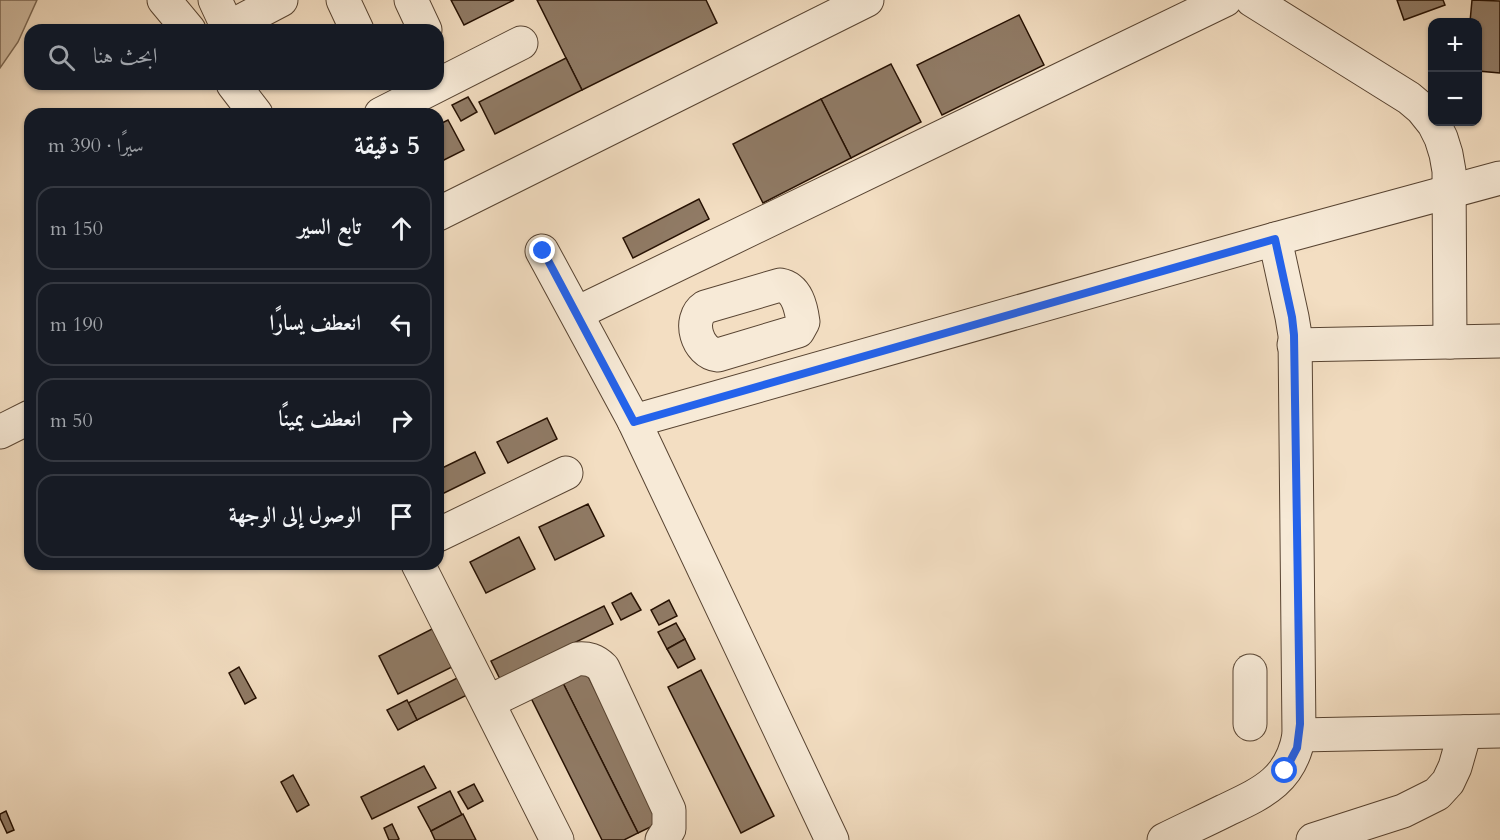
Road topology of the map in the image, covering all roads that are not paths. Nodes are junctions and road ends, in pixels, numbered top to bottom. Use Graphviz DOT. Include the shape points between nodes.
graph roads {
  1 [pos="164,0"];
  2 [pos="281,0"];
  3 [pos="342,0"];
  4 [pos="411,0"];
  5 [pos="867,0"];
  6 [pos="1225,0"];
  7 [pos="1252,0"];
  8 [pos="222,19"];
  9 [pos="184,24"];
  10 [pos="354,24"];
  11 [pos="422,24"];
  12 [pos="521,43"];
  13 [pos="444,68"];
  14 [pos="238,90"];
  15 [pos="406,90"];
  16 [pos="386,102"];
  17 [pos="251,108"];
  18 [pos="1500,178"];
  19 [pos="1449,192"];
  20 [pos="444,211"];
  21 [pos="1275,239"];
  22 [pos="543,251"];
  23 [pos="748,294"];
  24 [pos="578,314"];
  25 [pos="1500,341"];
  26 [pos="763,342"];
  27 [pos="1450,342"];
  28 [pos="1294,345"];
  29 [pos="775,381"];
  30 [pos="24,420"];
  31 [pos="634,422"];
  32 [pos="0,432"];
  33 [pos="566,473"];
  34 [pos="444,532"];
  35 [pos="421,570"];
  36 [pos="1299,694"];
  37 [pos="1250,697"];
  38 [pos="488,702"];
  39 [pos="1500,731"];
  40 [pos="1465,732"];
  41 [pos="1299,735"];
  42 [pos="557,840"];
  43 [pos="662,840"];
  44 [pos="832,840"];
  45 [pos="1164,840"];
  46 [pos="1313,840"];
  1 -- 9 [label="street"];
  2 -- 8 [label="street"];
  3 -- 10 [label="street"];
  4 -- 11 [label="street"];
  5 -- 20 [label="street"];
  6 -- 24 [label="street"];
  7 -- 19 [label="street" via="1422,109 1441,138 1449,171"];
  12 -- 13 [label="street"];
  14 -- 17 [label="street"];
  15 -- 16 [label="street"];
  18 -- 19 [label="street"];
  19 -- 21 [label="street"];
  19 -- 27 [label="street"];
  21 -- 28 [label="street"];
  21 -- 29 [label="street"];
  22 -- 24 [label="street"];
  23 -- 26 [label="street"];
  23 -- 26 [label="street" via="780,285 796,295 801,327"];
  23 -- 26 [label="street" via="699,310 695,324 701,345 718,355"];
  24 -- 31 [label="street"];
  25 -- 27 [label="street"];
  26 -- 29 [label="street"];
  27 -- 28 [label="street"];
  28 -- 36 [label="street"];
  29 -- 31 [label="street"];
  30 -- 32 [label="street"];
  31 -- 44 [label="street"];
  33 -- 34 [label="street"];
  35 -- 38 [label="street"];
  36 -- 37 [label="street"];
  36 -- 41 [label="street"];
  38 -- 42 [label="street"];
  38 -- 43 [label="street" via="577,659 598,663 669,810 669,829"];
  39 -- 40 [label="street"];
  40 -- 41 [label="street"];
  40 -- 46 [label="street" via="1448,783 1437,794 1403,811"];
  41 -- 45 [label="street" via="1285,771 1267,789"];
}
